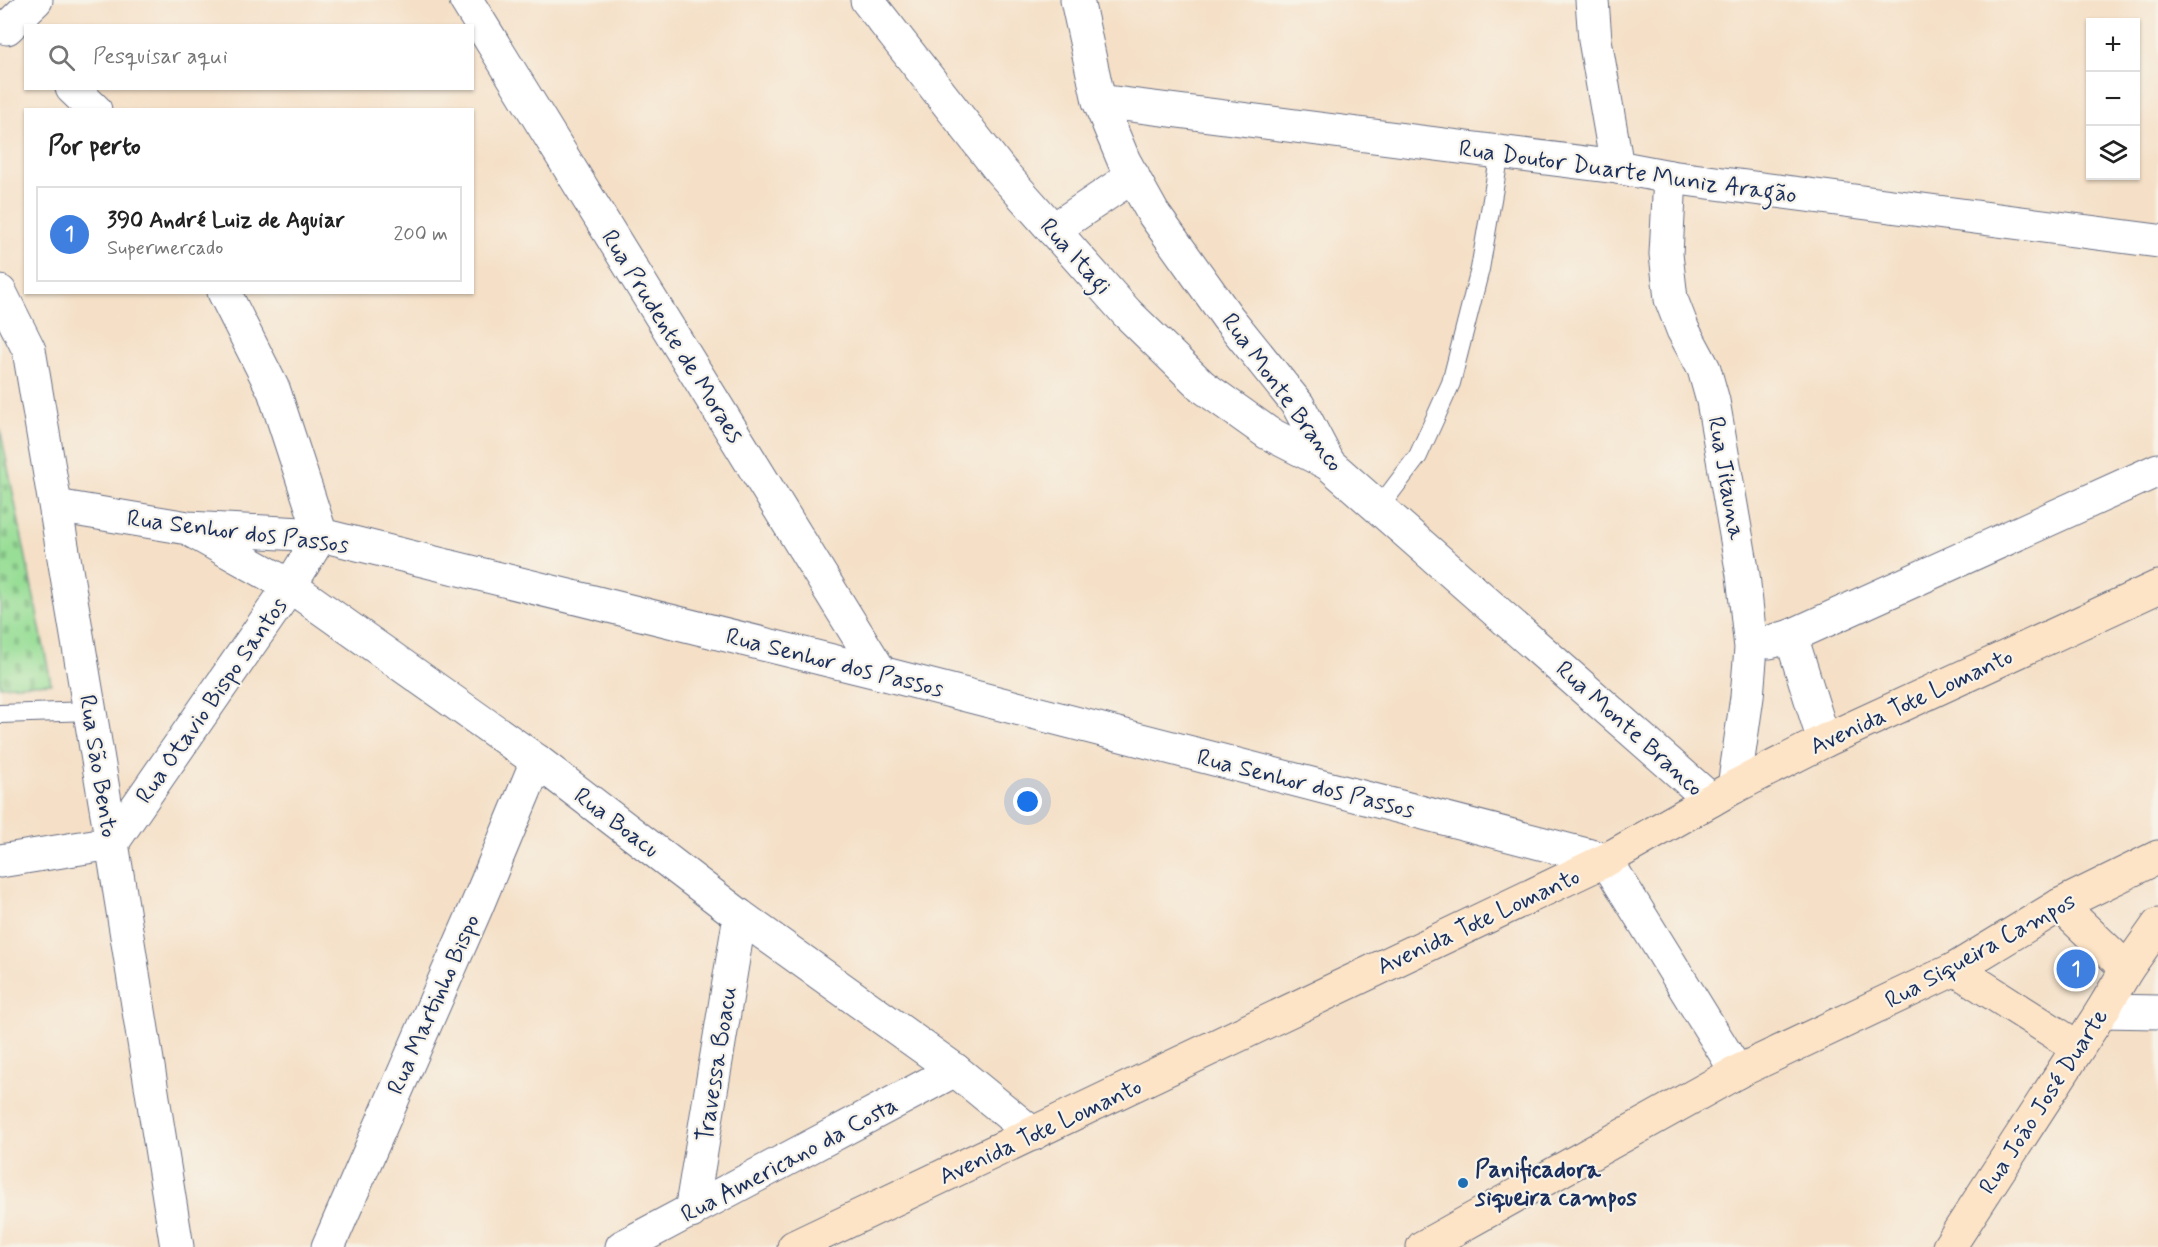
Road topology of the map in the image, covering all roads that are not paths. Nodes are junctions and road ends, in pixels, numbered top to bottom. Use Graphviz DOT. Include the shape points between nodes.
graph roads {
  1 [pos="36,0"];
  2 [pos="466,0"];
  3 [pos="867,0"];
  4 [pos="1077,0"];
  5 [pos="1592,0"];
  6 [pos="11,32"];
  7 [pos="74,90"];
  8 [pos="1099,101"];
  9 [pos="93,108"];
  10 [pos="1500,153"];
  11 [pos="1617,167"];
  12 [pos="1133,176"];
  13 [pos="1670,177"];
  14 [pos="1053,230"];
  15 [pos="2158,241"];
  16 [pos="0,292"];
  17 [pos="225,294"];
  18 [pos="1329,464"];
  19 [pos="2158,470"];
  20 [pos="56,506"];
  21 [pos="1378,509"];
  22 [pos="188,528"];
  23 [pos="321,535"];
  24 [pos="290,586"];
  25 [pos="2158,587"];
  26 [pos="1791,636"];
  27 [pos="1751,648"];
  28 [pos="881,673"];
  29 [pos="90,711"];
  30 [pos="0,714"];
  31 [pos="1824,741"];
  32 [pos="537,761"];
  33 [pos="1722,794"];
  34 [pos="112,843"];
  35 [pos="2158,856"];
  36 [pos="1606,860"];
  37 [pos="0,861"];
  38 [pos="2060,905"];
  39 [pos="740,916"];
  40 [pos="2158,925"];
  41 [pos="1954,969"];
  42 [pos="2127,969"];
  43 [pos="2102,1011"];
  44 [pos="2158,1012"];
  45 [pos="2077,1047"];
  46 [pos="955,1070"];
  47 [pos="1737,1072"];
  48 [pos="1033,1134"];
  49 [pos="692,1212"];
  50 [pos="177,1247"];
  51 [pos="328,1247"];
  52 [pos="622,1247"];
  53 [pos="794,1247"];
  54 [pos="1423,1247"];
  55 [pos="1949,1247"];
  1 -- 6 [label="street"];
  2 -- 28 [label="street, Rua Prudente de Moraes"];
  3 -- 14 [label="street, Rua Itagi" via="1000,170"];
  4 -- 8 [label="street, Rua Monte Branco"];
  5 -- 11 [label="street"];
  7 -- 9 [label="street"];
  8 -- 10 [label="street, Rua Doutor Duarte Muniz Aragão"];
  8 -- 12 [label="street, Rua Monte Branco"];
  10 -- 11 [label="street, Rua Doutor Duarte Muniz Aragão"];
  10 -- 21 [label="lane" via="1480,269 1451,383 1418,456"];
  11 -- 13 [label="street, Rua Doutor Duarte Muniz Aragão"];
  12 -- 14 [label="street"];
  12 -- 18 [label="street, Rua Monte Branco" via="1153,213 1228,318 1298,405"];
  13 -- 15 [label="street, Rua Doutor Duarte Muniz Aragão"];
  13 -- 27 [label="street, Rua Jitauna" via="1666,254 1671,299 1704,369 1713,401 1743,574"];
  14 -- 18 [label="street, Rua Itagi" via="1127,313 1202,386 1268,433"];
  16 -- 20 [label="street, Rua São Bento" via="29,350"];
  17 -- 23 [label="street" via="274,391"];
  18 -- 21 [label="street, Rua Monte Branco"];
  19 -- 26 [label="street"];
  20 -- 22 [label="street, Rua Senhor dos Passos"];
  20 -- 29 [label="street, Rua São Bento"];
  21 -- 33 [label="street, Rua Monte Branco"];
  22 -- 23 [label="street, Rua Senhor dos Passos"];
  22 -- 24 [label="street, Rua Boacu"];
  23 -- 24 [label="street, Rua Otavio Bispo Santos"];
  23 -- 28 [label="street, Rua Senhor dos Passos"];
  24 -- 32 [label="street, Rua Boacu"];
  24 -- 34 [label="street, Rua Otavio Bispo Santos"];
  25 -- 31 [label="main road, Avenida Tote Lomanto"];
  26 -- 27 [label="street"];
  26 -- 31 [label="street"];
  27 -- 33 [label="street, Rua Jitauna" via="1747,697"];
  28 -- 36 [label="street, Rua Senhor dos Passos"];
  29 -- 30 [label="lane"];
  29 -- 34 [label="street, Rua São Bento"];
  31 -- 33 [label="main road, Avenida Tote Lomanto"];
  32 -- 39 [label="street, Rua Boacu"];
  32 -- 51 [label="street, Rua Martinho Bispo"];
  33 -- 36 [label="main road, Avenida Tote Lomanto"];
  34 -- 37 [label="street"];
  34 -- 50 [label="street, Rua São Bento"];
  35 -- 38 [label="main road, Rua Siqueira Campos"];
  36 -- 47 [label="street"];
  36 -- 48 [label="main road, Avenida Tote Lomanto"];
  38 -- 41 [label="main road, Rua Siqueira Campos"];
  38 -- 42 [label="main road"];
  39 -- 46 [label="street, Rua Boacu"];
  39 -- 49 [label="street, Travessa Boacu"];
  40 -- 42 [label="main road, Rua João José Duarte"];
  41 -- 45 [label="main road"];
  41 -- 47 [label="main road, Rua Siqueira Campos"];
  42 -- 43 [label="main road, Rua João José Duarte"];
  43 -- 44 [label="street"];
  43 -- 45 [label="main road, Rua João José Duarte"];
  45 -- 55 [label="main road, Rua João José Duarte"];
  46 -- 48 [label="street, Rua Boacu"];
  46 -- 49 [label="street, Rua Americano da Costa"];
  47 -- 54 [label="main road, Rua Siqueira Campos"];
  48 -- 53 [label="main road, Avenida Tote Lomanto"];
  49 -- 52 [label="street, Rua Americano da Costa"];
}
